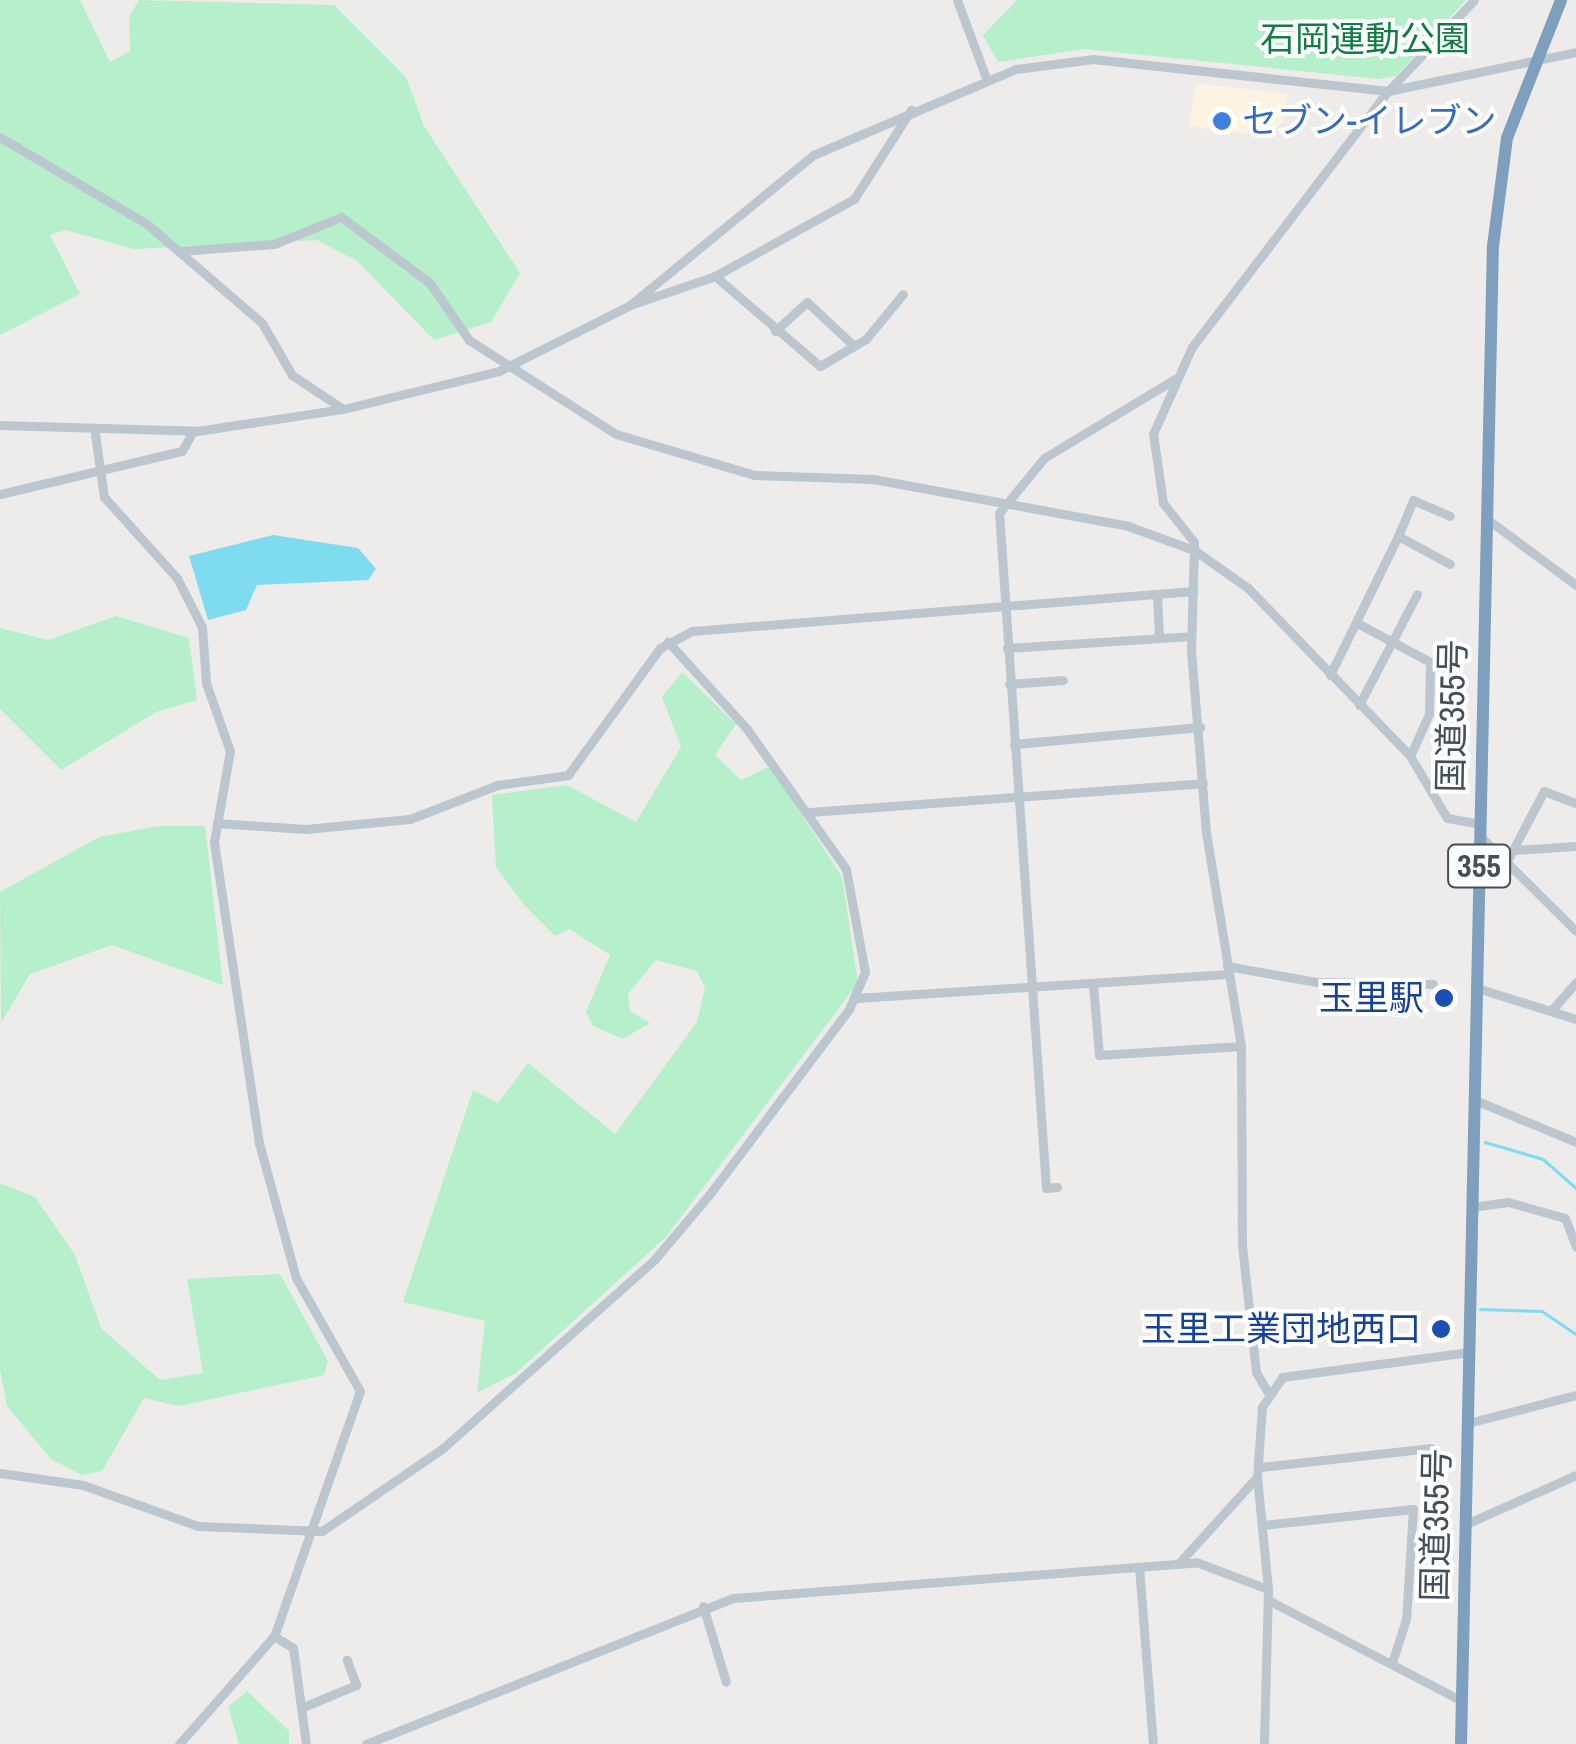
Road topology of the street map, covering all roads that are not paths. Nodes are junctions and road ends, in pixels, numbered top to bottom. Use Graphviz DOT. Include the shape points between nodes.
graph roads {
  1 [pos="958,0"];
  2 [pos="1474,0"];
  3 [pos="1561,0"];
  4 [pos="1576,52"];
  5 [pos="1532,62"];
  6 [pos="986,78"];
  7 [pos="1388,91"];
  8 [pos="911,110"];
  9 [pos="0,137"];
  10 [pos="180,251"];
  11 [pos="715,276"];
  12 [pos="903,294"];
  13 [pos="630,304"];
  14 [pos="775,331"];
  15 [pos="854,346"];
  16 [pos="518,364"];
  17 [pos="1175,380"];
  18 [pos="343,410"];
  19 [pos="0,424"];
  20 [pos="193,431"];
  21 [pos="95,434"];
  22 [pos="97,475"];
  23 [pos="0,494"];
  24 [pos="1002,508"];
  25 [pos="1450,516"];
  26 [pos="1487,519"];
  27 [pos="1398,536"];
  28 [pos="1194,550"];
  29 [pos="1450,564"];
  30 [pos="1576,586"];
  31 [pos="1193,591"];
  32 [pos="1157,594"];
  33 [pos="1418,594"];
  34 [pos="1003,605"];
  35 [pos="1357,623"];
  36 [pos="1191,636"];
  37 [pos="1159,638"];
  38 [pos="668,642"];
  39 [pos="1393,642"];
  40 [pos="1006,648"];
  41 [pos="1330,675"];
  42 [pos="1063,680"];
  43 [pos="1009,684"];
  44 [pos="1360,705"];
  45 [pos="1200,727"];
  46 [pos="1014,744"];
  47 [pos="1410,756"];
  48 [pos="1203,784"];
  49 [pos="1018,796"];
  50 [pos="1576,804"];
  51 [pos="810,812"];
  52 [pos="217,824"];
  53 [pos="1479,830"];
  54 [pos="1576,846"];
  55 [pos="1511,855"];
  56 [pos="1576,931"];
  57 [pos="1227,970"];
  58 [pos="1576,982"];
  59 [pos="1433,984"];
  60 [pos="1093,985"];
  61 [pos="1477,988"];
  62 [pos="1032,989"];
  63 [pos="856,998"];
  64 [pos="1552,1011"];
  65 [pos="1576,1018"];
  66 [pos="1241,1046"];
  67 [pos="1475,1100"];
  68 [pos="1576,1142"];
  69 [pos="1057,1187"];
  70 [pos="1472,1207"];
  71 [pos="1576,1247"];
  72 [pos="1469,1352"];
  73 [pos="1267,1391"];
  74 [pos="1576,1395"];
  75 [pos="1468,1424"];
  76 [pos="1431,1448"];
  77 [pos="1259,1472"];
  78 [pos="0,1473"];
  79 [pos="1576,1475"];
  80 [pos="1466,1524"];
  81 [pos="1263,1525"];
  82 [pos="316,1532"];
  83 [pos="1179,1564"];
  84 [pos="1139,1567"];
  85 [pos="1268,1595"];
  86 [pos="703,1606"];
  87 [pos="274,1636"];
  88 [pos="347,1660"];
  89 [pos="1392,1663"];
  90 [pos="726,1682"];
  91 [pos="1462,1701"];
  92 [pos="301,1708"];
  93 [pos="179,1744"];
  94 [pos="306,1744"];
  95 [pos="367,1744"];
  96 [pos="1154,1744"];
  97 [pos="1264,1744"];
  98 [pos="1461,1744"];
  1 -- 6 [label="street"];
  2 -- 7 [label="street"];
  3 -- 5 [label="highway, 国道355号 / 355"];
  4 -- 5 [label="street"];
  5 -- 7 [label="street"];
  5 -- 26 [label="highway, 国道355号 / 355" via="1496,209"];
  6 -- 7 [label="street" via="1094,59"];
  6 -- 8 [label="street"];
  7 -- 17 [label="street"];
  8 -- 11 [label="street" via="854,199"];
  8 -- 13 [label="street" via="800,163"];
  9 -- 10 [label="street"];
  10 -- 16 [label="street" via="274,244 341,217 429,282 469,340"];
  10 -- 18 [label="street" via="262,323 292,375"];
  11 -- 13 [label="street"];
  11 -- 14 [label="street"];
  12 -- 15 [label="street"];
  13 -- 16 [label="street"];
  14 -- 15 [label="street" via="817,365"];
  14 -- 15 [label="street" via="807,302"];
  16 -- 18 [label="street"];
  16 -- 24 [label="street" via="597,426 730,469 872,479"];
  17 -- 24 [label="street" via="1044,458"];
  17 -- 28 [label="street" via="1154,450 1162,502 1190,531"];
  18 -- 20 [label="street"];
  19 -- 21 [label="street"];
  20 -- 21 [label="street"];
  20 -- 22 [label="street" via="182,451"];
  21 -- 22 [label="street"];
  22 -- 23 [label="street"];
  22 -- 52 [label="street" via="128,532 197,613 210,700 230,751"];
  24 -- 28 [label="street" via="1128,526"];
  24 -- 34 [label="street"];
  25 -- 27 [label="street" via="1413,500"];
  26 -- 30 [label="street"];
  26 -- 53 [label="highway, 国道355号 / 355"];
  27 -- 29 [label="street"];
  27 -- 35 [label="street"];
  28 -- 31 [label="street"];
  28 -- 41 [label="street" via="1248,588"];
  31 -- 32 [label="street"];
  31 -- 36 [label="street"];
  32 -- 34 [label="street"];
  32 -- 37 [label="street"];
  33 -- 39 [label="street"];
  34 -- 38 [label="street" via="837,613 706,628"];
  34 -- 40 [label="street"];
  35 -- 39 [label="street"];
  35 -- 41 [label="street"];
  36 -- 37 [label="street"];
  36 -- 45 [label="street"];
  37 -- 40 [label="street"];
  38 -- 51 [label="street"];
  38 -- 52 [label="street" via="568,775 497,786 410,820 306,829"];
  39 -- 44 [label="street"];
  39 -- 47 [label="street" via="1430,662 1429,714"];
  40 -- 43 [label="street"];
  41 -- 44 [label="street"];
  42 -- 43 [label="street"];
  43 -- 46 [label="street"];
  44 -- 47 [label="street"];
  45 -- 46 [label="street"];
  45 -- 48 [label="street"];
  46 -- 49 [label="street"];
  47 -- 53 [label="street" via="1447,818"];
  48 -- 49 [label="street"];
  48 -- 57 [label="street"];
  49 -- 51 [label="street"];
  49 -- 62 [label="street"];
  50 -- 55 [label="street" via="1544,790"];
  51 -- 63 [label="street" via="849,875 865,972"];
  52 -- 82 [label="street" via="233,1010 259,1143 296,1278 360,1391"];
  53 -- 55 [label="street"];
  53 -- 61 [label="highway, 国道355号 / 355"];
  54 -- 55 [label="street"];
  55 -- 56 [label="street"];
  57 -- 59 [label="street" via="1316,982"];
  57 -- 60 [label="street"];
  57 -- 66 [label="street"];
  58 -- 64 [label="street"];
  60 -- 62 [label="street"];
  60 -- 66 [label="street" via="1099,1055"];
  61 -- 64 [label="street"];
  61 -- 67 [label="highway, 国道355号 / 355"];
  62 -- 63 [label="street"];
  62 -- 69 [label="street" via="1046,1188"];
  63 -- 82 [label="street" via="654,1260 411,1474"];
  64 -- 65 [label="street"];
  66 -- 73 [label="street" via="1242,1245 1256,1372"];
  67 -- 68 [label="street"];
  67 -- 70 [label="highway, 国道355号 / 355"];
  70 -- 71 [label="street" via="1508,1202 1565,1218"];
  70 -- 72 [label="highway, 国道355号 / 355"];
  72 -- 73 [label="street" via="1303,1370"];
  72 -- 75 [label="highway, 国道355号 / 355"];
  73 -- 77 [label="street"];
  74 -- 75 [label="street"];
  75 -- 80 [label="highway, 国道355号 / 355"];
  76 -- 77 [label="street"];
  77 -- 81 [label="street"];
  77 -- 83 [label="street"];
  78 -- 82 [label="street" via="83,1485 198,1526"];
  79 -- 80 [label="street"];
  80 -- 91 [label="highway, 国道355号 / 355"];
  81 -- 85 [label="street"];
  81 -- 89 [label="street" via="1413,1509 1406,1618"];
  82 -- 87 [label="street"];
  83 -- 84 [label="street"];
  83 -- 85 [label="street" via="1218,1564"];
  84 -- 86 [label="street"];
  84 -- 96 [label="street"];
  85 -- 89 [label="street"];
  85 -- 97 [label="street"];
  86 -- 90 [label="street"];
  86 -- 95 [label="street"];
  87 -- 92 [label="street" via="293,1648"];
  87 -- 93 [label="street"];
  88 -- 92 [label="street" via="356,1685"];
  89 -- 91 [label="street"];
  91 -- 98 [label="highway, 国道355号 / 355"];
  92 -- 94 [label="street"];
}
